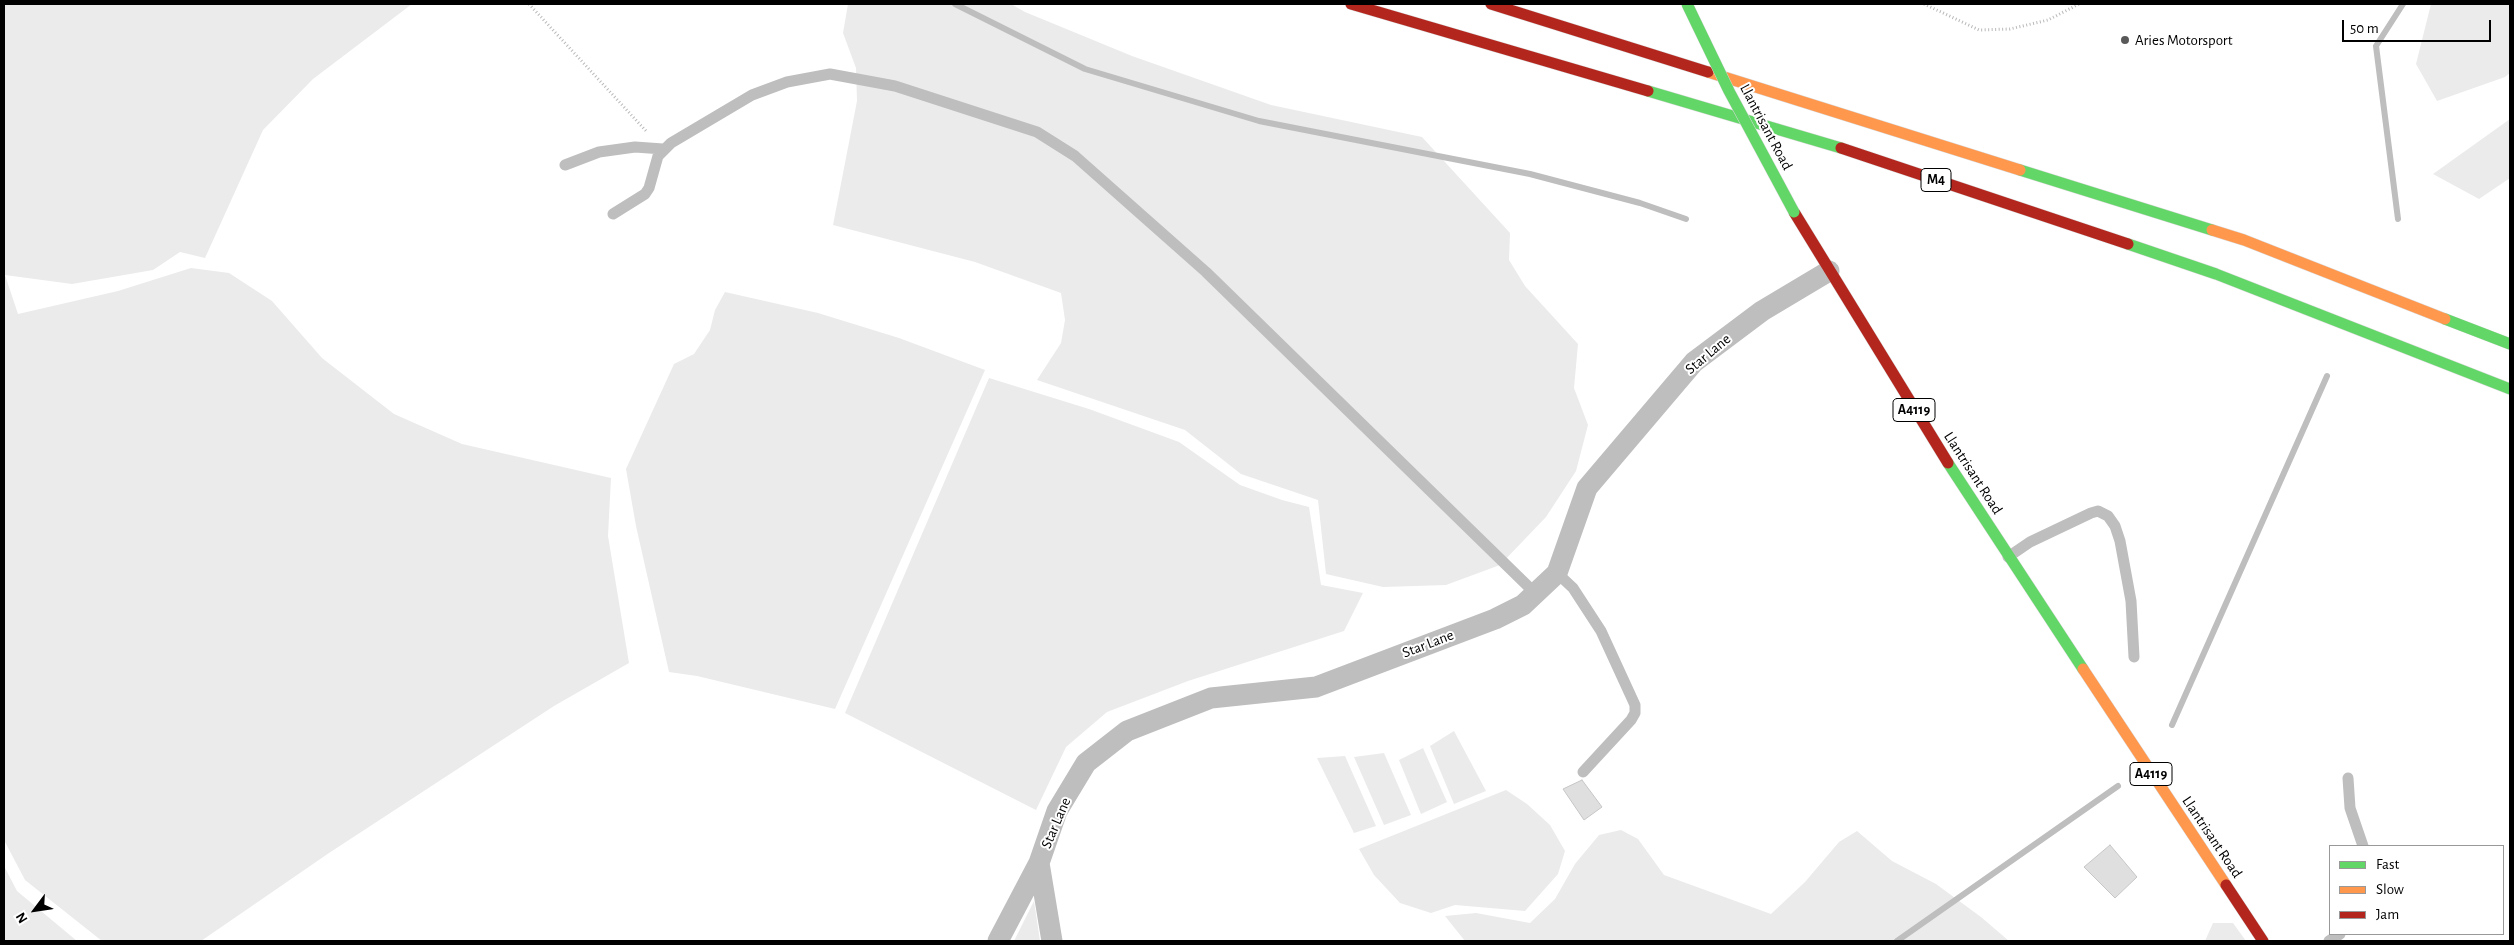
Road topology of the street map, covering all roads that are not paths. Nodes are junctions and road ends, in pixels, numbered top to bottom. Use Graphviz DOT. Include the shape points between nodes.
graph roads {
  1 [pos="1351,4"];
  2 [pos="1491,4"];
  3 [pos="1687,4"];
  4 [pos="663,149"];
  5 [pos="565,165"];
  6 [pos="613,214"];
  7 [pos="1829,271"];
  8 [pos="2510,344"];
  9 [pos="2510,389"];
  10 [pos="2008,557"];
  11 [pos="1557,573"];
  12 [pos="1536,594"];
  13 [pos="2134,657"];
  14 [pos="1583,772"];
  15 [pos="2348,778"];
  16 [pos="2363,845"];
  17 [pos="1039,863"];
  18 [pos="998,941"];
  19 [pos="1052,941"];
  20 [pos="2263,941"];
  1 -- 9 [label="main road, M4" via="1847,150 2216,274"];
  2 -- 8 [label="main road, M4" via="2244,240"];
  3 -- 7 [label="main road, Llantrisant Road / A4119, bridge" via="1729,91"];
  4 -- 5 [label="lane" via="635,147 599,152"];
  4 -- 6 [label="lane" via="645,194"];
  4 -- 12 [label="lane" via="752,95 787,82 830,74 895,86 1037,132 1075,156 1206,272"];
  7 -- 10 [label="main road, Llantrisant Road / A4119"];
  7 -- 11 [label="street, Star Lane" via="1762,311 1694,362 1587,488"];
  10 -- 13 [label="lane" via="2030,542 2091,513 2098,511 2108,516 2120,541 2131,601"];
  10 -- 20 [label="main road, Llantrisant Road / A4119"];
  11 -- 12 [label="street, Star Lane"];
  11 -- 14 [label="lane" via="1573,588 1601,631 1636,705 1632,720"];
  12 -- 17 [label="street, Star Lane" via="1495,619 1316,687 1211,698 1127,732 1086,763 1057,811"];
  15 -- 16 [label="lane" via="2350,808"];
  17 -- 18 [label="street, Star Lane"];
  17 -- 19 [label="street"];
}
